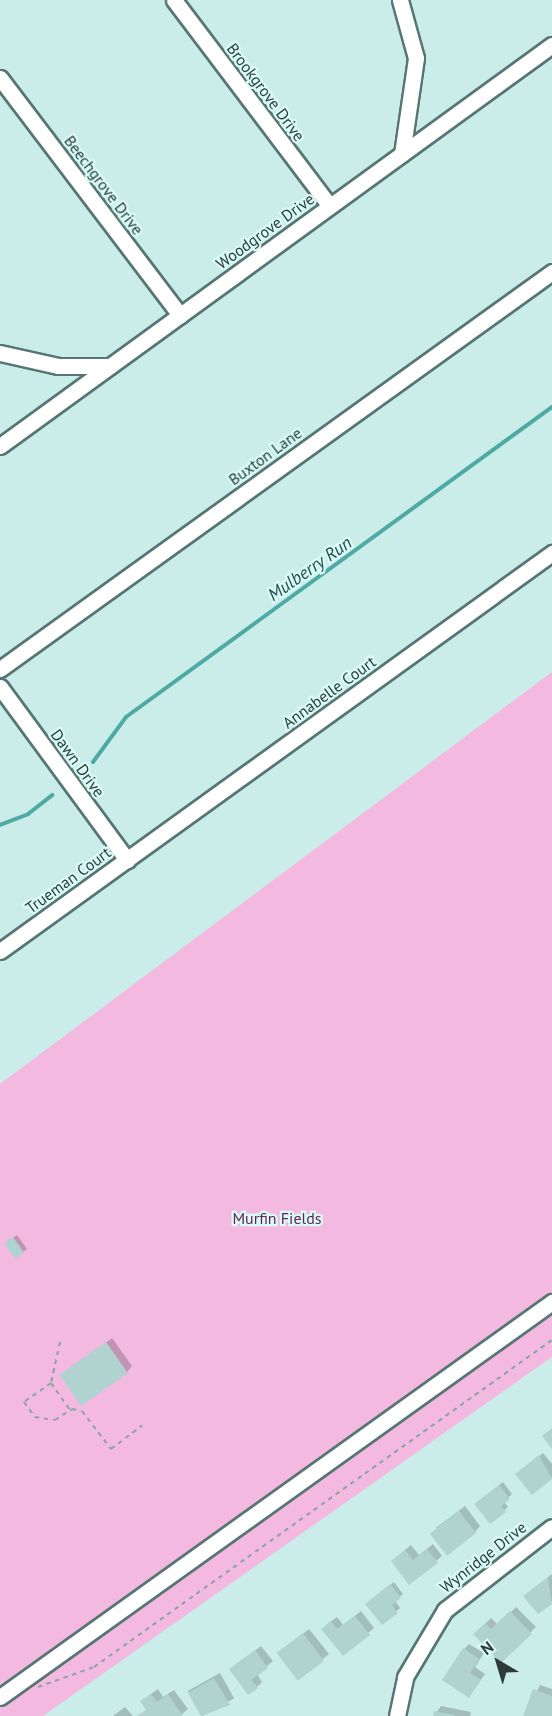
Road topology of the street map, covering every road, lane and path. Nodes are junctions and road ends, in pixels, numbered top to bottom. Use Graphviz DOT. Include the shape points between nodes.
graph roads {
  1 [pos="174,0"];
  2 [pos="400,0"];
  3 [pos="552,45"];
  4 [pos="0,78"];
  5 [pos="402,154"];
  6 [pos="330,206"];
  7 [pos="552,272"];
  8 [pos="180,315"];
  9 [pos="0,353"];
  10 [pos="110,366"];
  11 [pos="0,447"];
  12 [pos="552,553"];
  13 [pos="0,669"];
  14 [pos="0,687"];
  15 [pos="127,860"];
  16 [pos="0,951"];
  17 [pos="552,1302"];
  18 [pos="552,1341"];
  19 [pos="60,1342"];
  20 [pos="51,1383"];
  21 [pos="70,1410"];
  22 [pos="142,1426"];
  23 [pos="552,1527"];
  24 [pos="29,1689"];
  25 [pos="0,1697"];
  26 [pos="397,1716"];
  1 -- 6 [label="street, Brookgrove Drive"];
  2 -- 5 [label="street" via="416,58"];
  3 -- 5 [label="street, Woodgrove Drive"];
  4 -- 8 [label="street, Beechgrove Drive"];
  5 -- 6 [label="street, Woodgrove Drive"];
  6 -- 8 [label="street, Woodgrove Drive"];
  7 -- 13 [label="street, Buxton Lane"];
  8 -- 10 [label="street, Woodgrove Drive"];
  9 -- 10 [label="street" via="58,366"];
  10 -- 11 [label="street, Woodgrove Drive"];
  12 -- 15 [label="street, Annabelle Court"];
  14 -- 15 [label="street, Dawn Drive"];
  15 -- 16 [label="street, Trueman Court"];
  17 -- 25 [label="street"];
  18 -- 24 [label="path" via="94,1667 66,1681"];
  19 -- 20 [label="path"];
  20 -- 21 [label="path"];
  20 -- 21 [label="path" via="24,1402 35,1417 55,1420"];
  21 -- 22 [label="path" via="82,1411 111,1449"];
  23 -- 26 [label="street, Wynridge Drive" via="446,1610 405,1677"];
}
